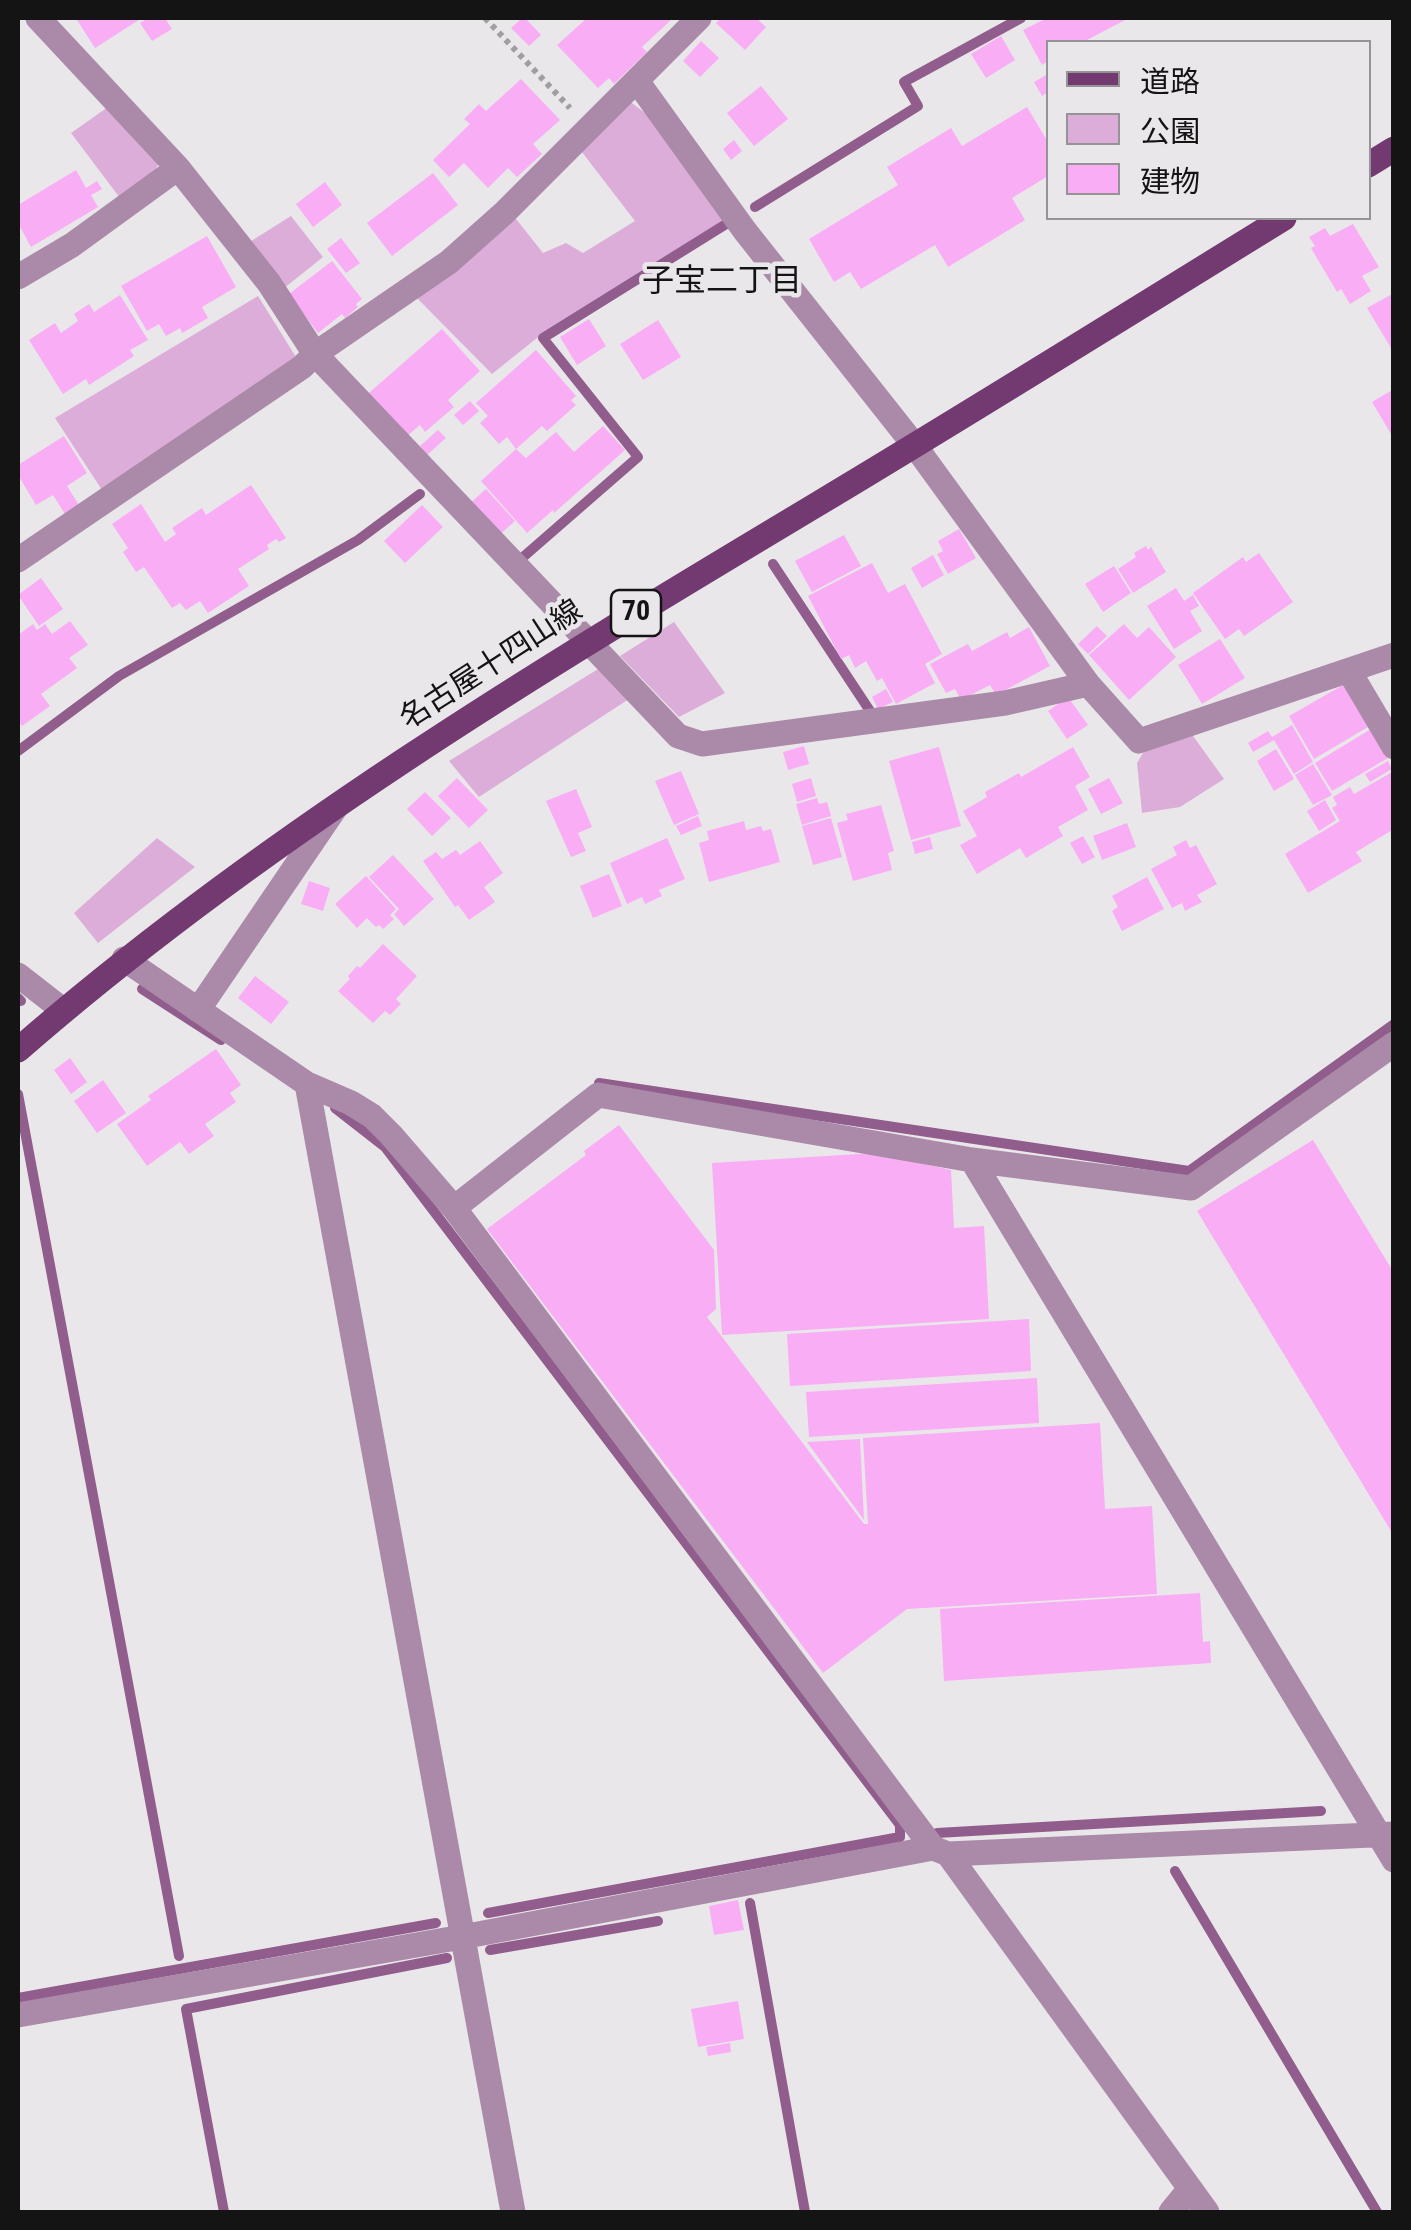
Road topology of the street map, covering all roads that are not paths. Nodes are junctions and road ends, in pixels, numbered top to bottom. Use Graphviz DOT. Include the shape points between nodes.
graph roads {
  1 [pos="38,18"];
  2 [pos="699,18"];
  3 [pos="637,82"];
  4 [pos="1394,150"];
  5 [pos="1371,163"];
  6 [pos="178,168"];
  7 [pos="1281,220"];
  8 [pos="18,277"];
  9 [pos="314,354"];
  10 [pos="914,446"];
  11 [pos="18,560"];
  12 [pos="588,642"];
  13 [pos="1394,655"];
  14 [pos="1348,671"];
  15 [pos="1088,684"];
  16 [pos="1394,747"];
  17 [pos="339,804"];
  18 [pos="124,959"];
  19 [pos="18,975"];
  20 [pos="64,1010"];
  21 [pos="198,1010"];
  22 [pos="1394,1044"];
  23 [pos="18,1050"];
  24 [pos="307,1084"];
  25 [pos="972,1160"];
  26 [pos="454,1208"];
  27 [pos="1386,1834"];
  28 [pos="941,1851"];
  29 [pos="1394,1860"];
  30 [pos="462,1936"];
  31 [pos="18,2014"];
  32 [pos="1189,2190"];
  33 [pos="513,2212"];
  34 [pos="1171,2212"];
  35 [pos="1206,2212"];
  1 -- 6 [label="street"];
  2 -- 3 [label="street"];
  3 -- 9 [label="street" via="448,262"];
  3 -- 10 [label="street"];
  4 -- 5 [label="main road"];
  6 -- 8 [label="street"];
  6 -- 9 [label="street" via="269,283"];
  7 -- 10 [label="main road, 名古屋十四山線 / 70"];
  9 -- 11 [label="street"];
  9 -- 12 [label="street"];
  10 -- 12 [label="main road, 名古屋十四山線 / 70"];
  10 -- 15 [label="street"];
  12 -- 15 [label="street" via="678,736 702,744 1005,703"];
  12 -- 17 [label="main road, 名古屋十四山線 / 70"];
  13 -- 14 [label="street"];
  14 -- 15 [label="street" via="1139,740"];
  14 -- 16 [label="street"];
  17 -- 18 [label="main road, 名古屋十四山線 / 70"];
  17 -- 21 [label="street"];
  18 -- 20 [label="main road, 名古屋十四山線 / 70"];
  18 -- 21 [label="street"];
  19 -- 20 [label="street"];
  20 -- 23 [label="main road, 名古屋十四山線 / 70"];
  21 -- 24 [label="street"];
  22 -- 25 [label="street" via="1190,1188"];
  24 -- 26 [label="street" via="372,1116"];
  24 -- 30 [label="street"];
  25 -- 26 [label="street" via="598,1095"];
  25 -- 27 [label="street"];
  26 -- 28 [label="street"];
  27 -- 28 [label="street"];
  27 -- 29 [label="street"];
  28 -- 30 [label="street"];
  28 -- 32 [label="street"];
  30 -- 31 [label="street"];
  30 -- 33 [label="street"];
  32 -- 34 [label="street"];
  32 -- 35 [label="street"];
}
